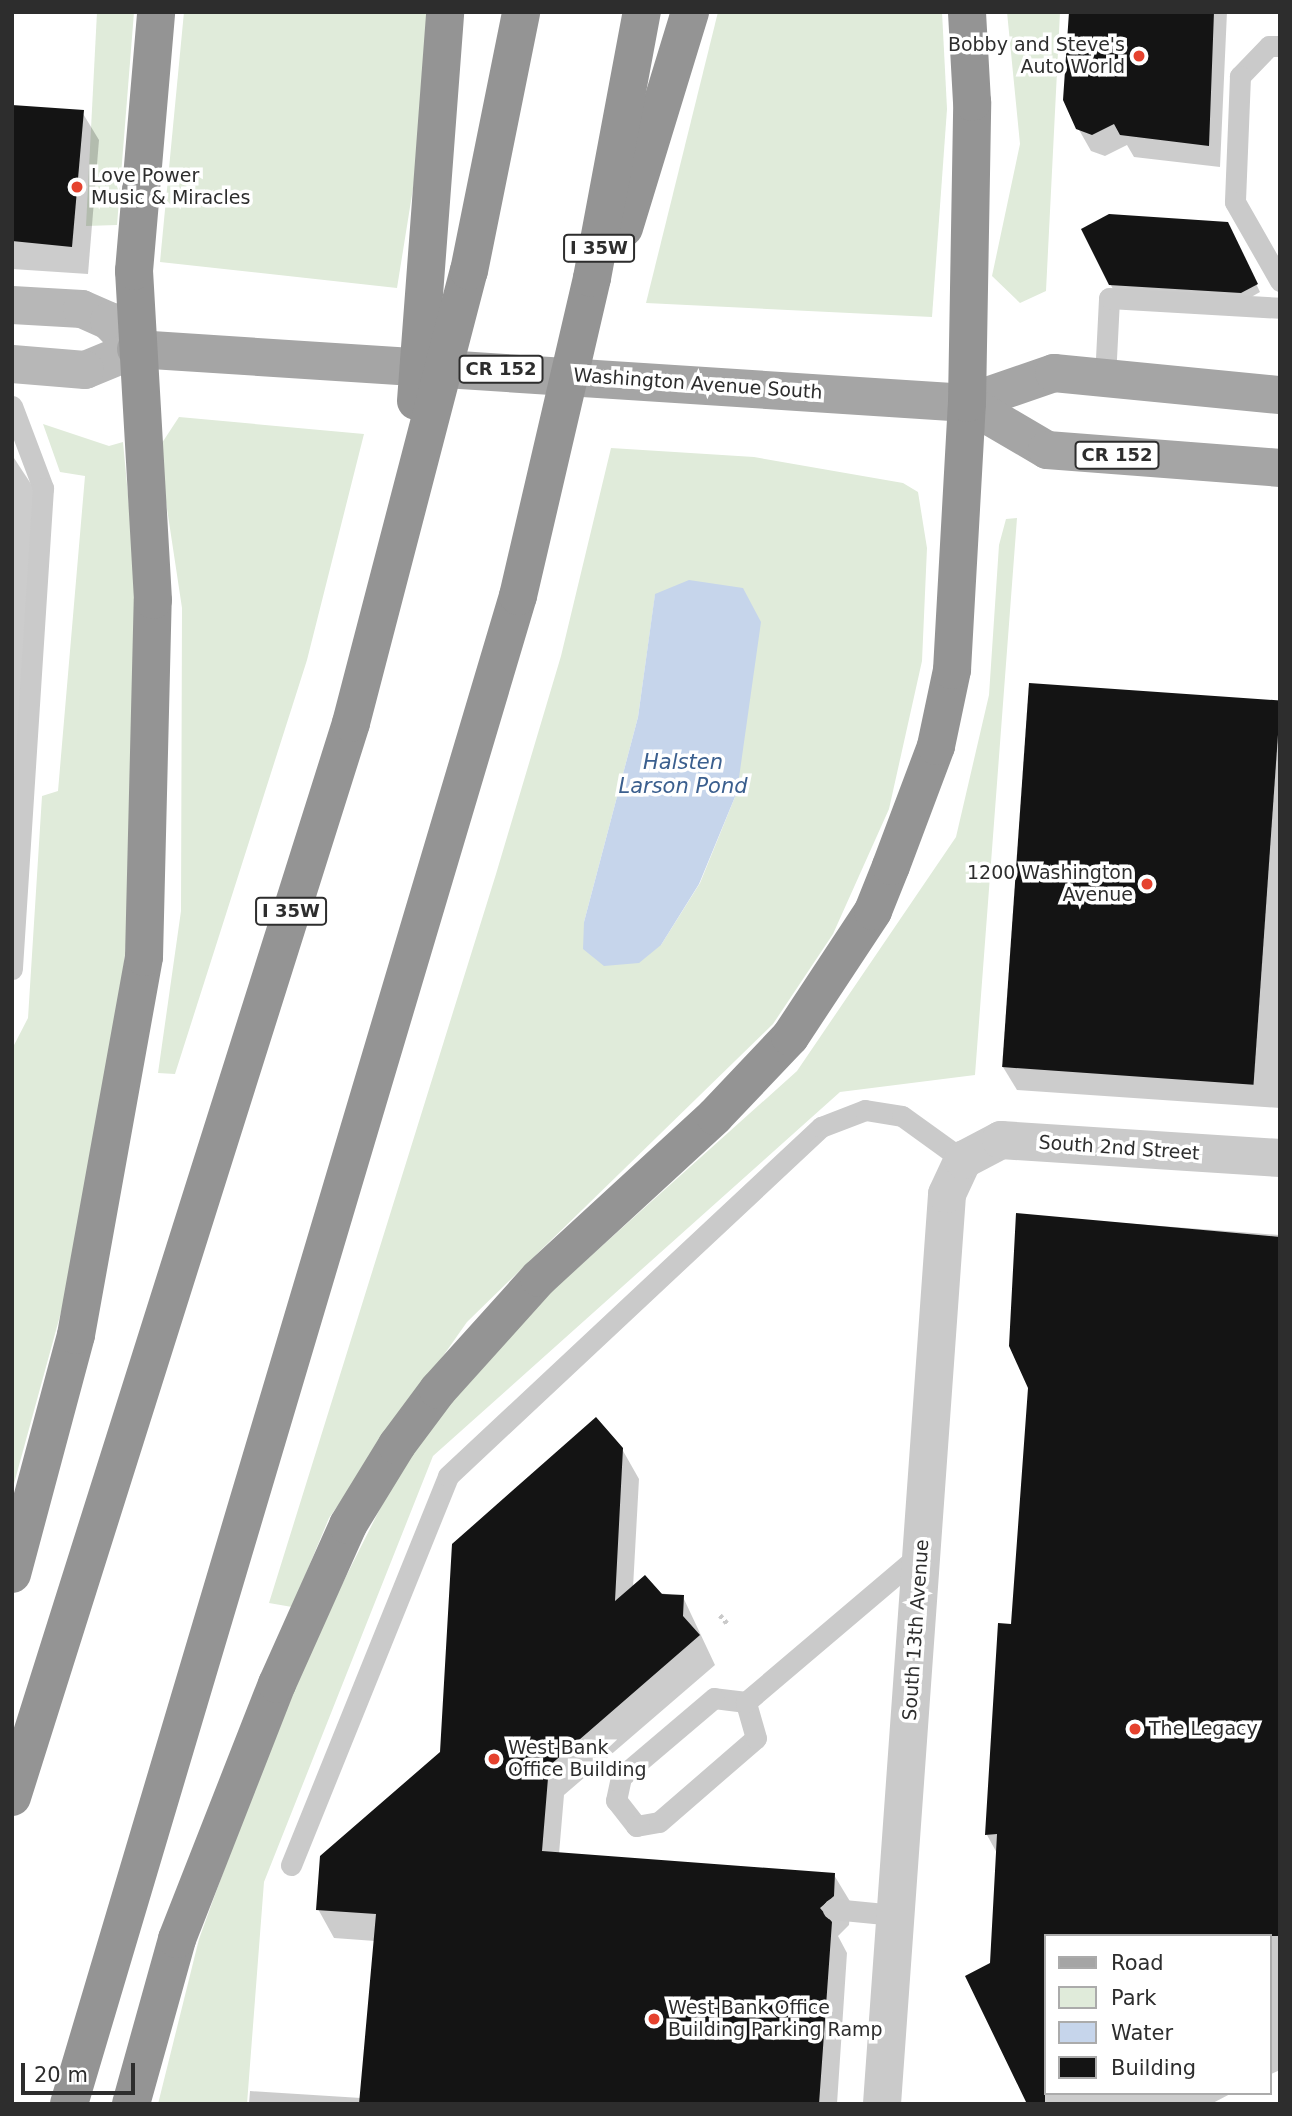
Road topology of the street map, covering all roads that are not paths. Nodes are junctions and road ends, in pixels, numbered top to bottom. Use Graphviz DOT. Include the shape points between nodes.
graph roads {
  1 [pos="156,12"];
  2 [pos="445,12"];
  3 [pos="521,12"];
  4 [pos="642,12"];
  5 [pos="690,12"];
  6 [pos="967,12"];
  7 [pos="1280,46"];
  8 [pos="1280,281"];
  9 [pos="12,305"];
  10 [pos="1280,308"];
  11 [pos="136,349"];
  12 [pos="12,364"];
  13 [pos="1105,378"];
  14 [pos="1280,394"];
  15 [pos="967,403"];
  16 [pos="12,406"];
  17 [pos="1280,468"];
  18 [pos="547,481"];
  19 [pos="390,582"];
  20 [pos="12,969"];
  21 [pos="1280,1158"];
  22 [pos="963,1160"];
  23 [pos="922,1553"];
  24 [pos="12,1574"];
  25 [pos="746,1702"];
  26 [pos="12,1797"];
  27 [pos="291,1865"];
  28 [pos="833,1909"];
  29 [pos="895,1915"];
  30 [pos="69,2104"];
  31 [pos="131,2104"];
  32 [pos="882,2104"];
  1 -- 11 [label="highway" via="134,271"];
  2 -- 19 [label="highway" via="432,247"];
  3 -- 19 [label="highway, I 35W" via="469,271"];
  4 -- 18 [label="highway, I 35W"];
  5 -- 18 [label="highway"];
  6 -- 15 [label="highway" via="972,102"];
  7 -- 8 [label="lane" via="1269,46 1240,76 1235,202"];
  9 -- 11 [label="main road" via="82,309 109,321"];
  10 -- 13 [label="lane" via="1109,298"];
  11 -- 12 [label="main road, Washington Avenue South / CR 152" via="85,370"];
  11 -- 15 [label="main road, Washington Avenue South / CR 152" via="304,356"];
  11 -- 24 [label="highway" via="153,600 144,957 76,1335"];
  13 -- 14 [label="main road, Washington Avenue South / CR 152"];
  13 -- 15 [label="main road, Washington Avenue South / CR 152" via="1054,373"];
  15 -- 17 [label="main road, Washington Avenue South / CR 152" via="1047,450"];
  15 -- 31 [label="highway" via="946,708 873,911 821,996 762,1069 540,1278 438,1390 397,1446 348,1525 276,1684 177,1939"];
  16 -- 20 [label="lane" via="43,488"];
  18 -- 30 [label="highway, I 35W" via="487,708 133,1872"];
  19 -- 26 [label="highway, I 35W"];
  21 -- 22 [label="street, South 2nd Street" via="1001,1140"];
  22 -- 23 [label="street, South 13th Avenue" via="947,1194"];
  22 -- 27 [label="lane" via="902,1116 865,1110 821,1127 448,1476"];
  23 -- 25 [label="lane"];
  23 -- 29 [label="street, South 13th Avenue"];
  25 -- 25 [label="lane" via="756,1738 659,1822 636,1826 616,1800 621,1777 714,1698"];
  28 -- 29 [label="lane"];
  29 -- 32 [label="street, South 13th Avenue"];
}
